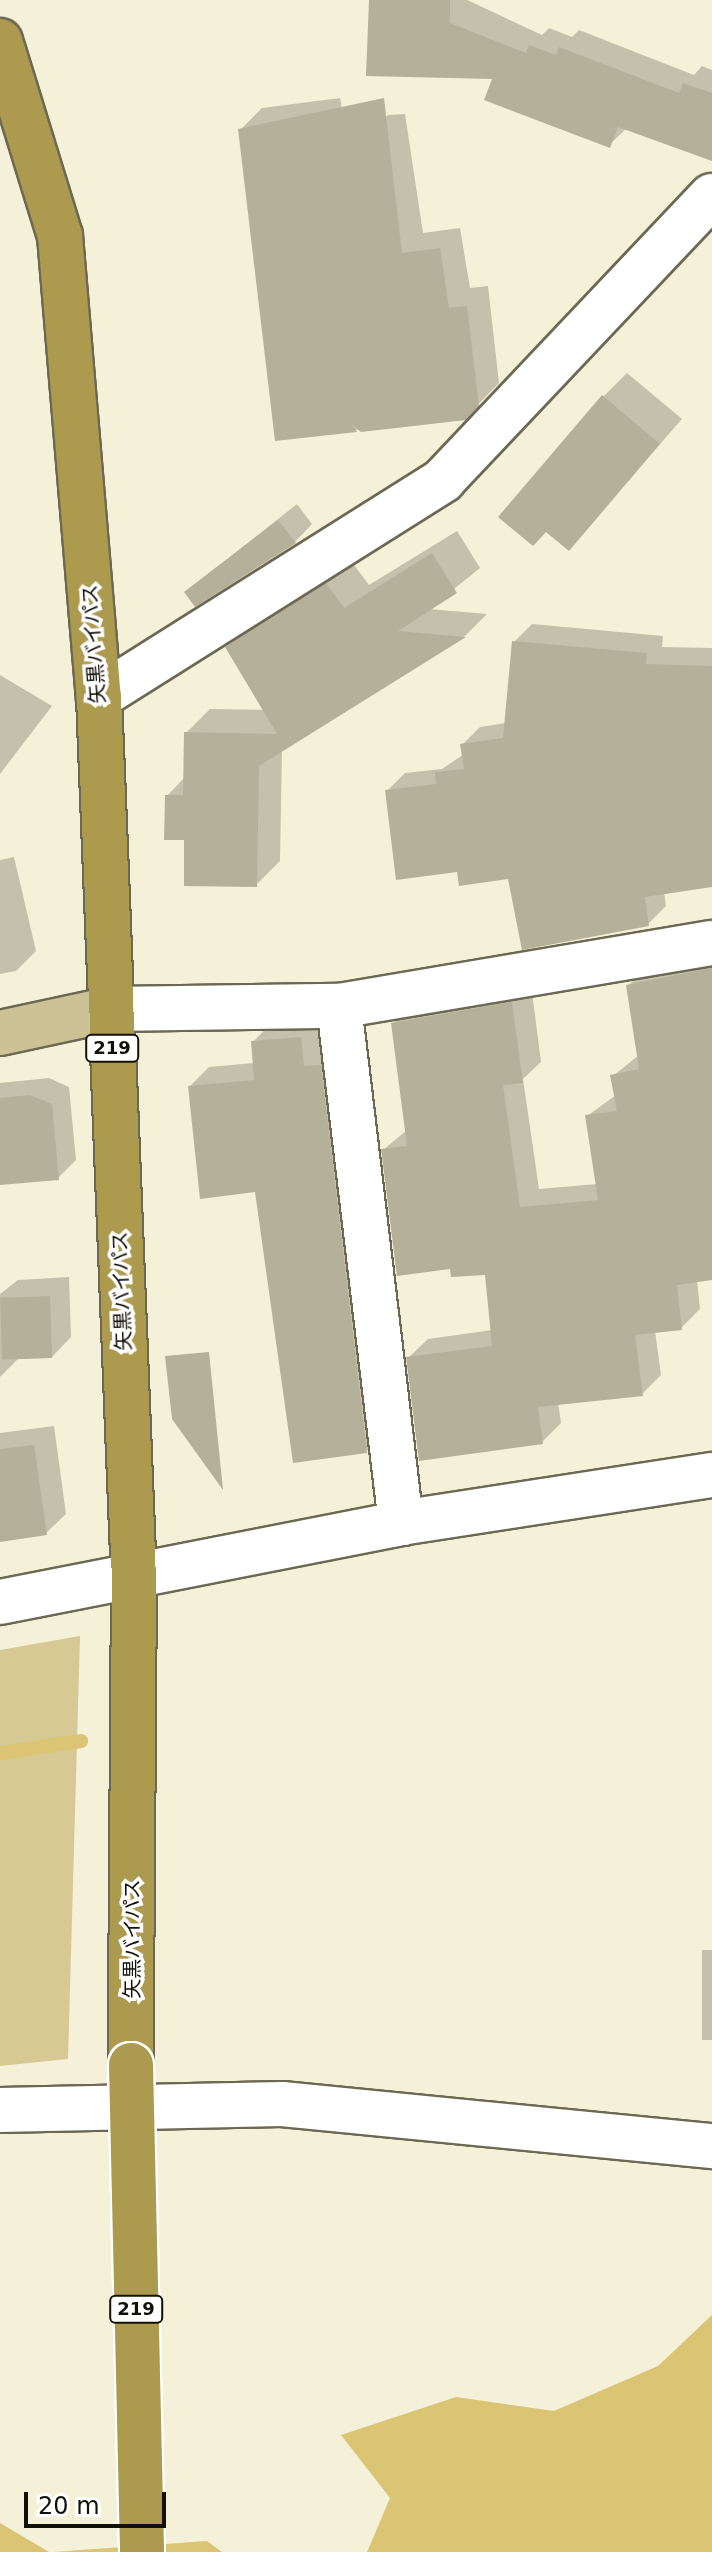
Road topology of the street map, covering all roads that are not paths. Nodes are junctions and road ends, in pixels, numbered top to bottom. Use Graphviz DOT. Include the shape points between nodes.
graph roads {
  1 [pos="0,41"];
  2 [pos="712,196"];
  3 [pos="99,697"];
  4 [pos="712,943"];
  5 [pos="339,1006"];
  6 [pos="111,1009"];
  7 [pos="0,1033"];
  8 [pos="712,1475"];
  9 [pos="401,1523"];
  10 [pos="134,1579"];
  11 [pos="0,1602"];
  12 [pos="0,2110"];
  13 [pos="712,2146"];
  14 [pos="142,2552"];
  1 -- 3 [label="highway, 矢黒バイパス / 219" via="60,236"];
  2 -- 3 [label="street" via="443,480"];
  3 -- 6 [label="highway, 矢黒バイパス / 219"];
  4 -- 5 [label="street"];
  5 -- 6 [label="street"];
  5 -- 9 [label="street"];
  6 -- 7 [label="main road"];
  6 -- 10 [label="highway, 矢黒バイパス / 219"];
  8 -- 9 [label="street"];
  9 -- 10 [label="street"];
  10 -- 11 [label="street"];
  10 -- 14 [label="highway, 矢黒バイパス / 219, bridge" via="131,2065"];
  12 -- 13 [label="street" via="282,2104"];
}
